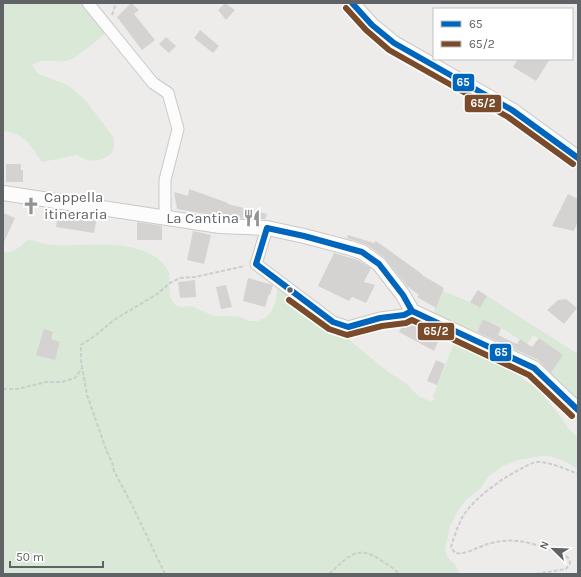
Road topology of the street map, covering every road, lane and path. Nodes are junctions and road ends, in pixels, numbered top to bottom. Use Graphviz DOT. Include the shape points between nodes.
graph roads {
  1 [pos="88,3"];
  2 [pos="114,3"];
  3 [pos="352,3"];
  4 [pos="111,19"];
  5 [pos="578,158"];
  6 [pos="3,193"];
  7 [pos="165,218"];
  8 [pos="267,228"];
  9 [pos="256,264"];
  10 [pos="412,311"];
  11 [pos="82,368"];
  12 [pos="3,389"];
  13 [pos="578,410"];
  14 [pos="578,474"];
  15 [pos="165,574"];
  16 [pos="329,574"];
  17 [pos="399,574"];
  18 [pos="536,574"];
  1 -- 7 [label="street" via="153,83 168,93 178,129 165,180"];
  2 -- 4 [label="path"];
  3 -- 5 [label="street" via="372,25 394,43 512,110"];
  6 -- 7 [label="street"];
  7 -- 8 [label="street" via="220,226"];
  8 -- 9 [label="street"];
  8 -- 10 [label="street" via="362,252 379,264"];
  9 -- 10 [label="street" via="333,322 348,327"];
  9 -- 11 [label="path" via="180,278 170,283 81,345"];
  10 -- 13 [label="street" via="534,368"];
  11 -- 12 [label="path" via="75,378 62,382"];
  11 -- 15 [label="path" via="87,395 114,471"];
  14 -- 18 [label="path" via="555,465 536,462 515,471 477,500 464,516 454,536 451,547 455,553 461,554 490,543 518,540 561,554 569,560 566,569"];
  16 -- 17 [label="path" via="349,556 360,552 371,553"];
}
